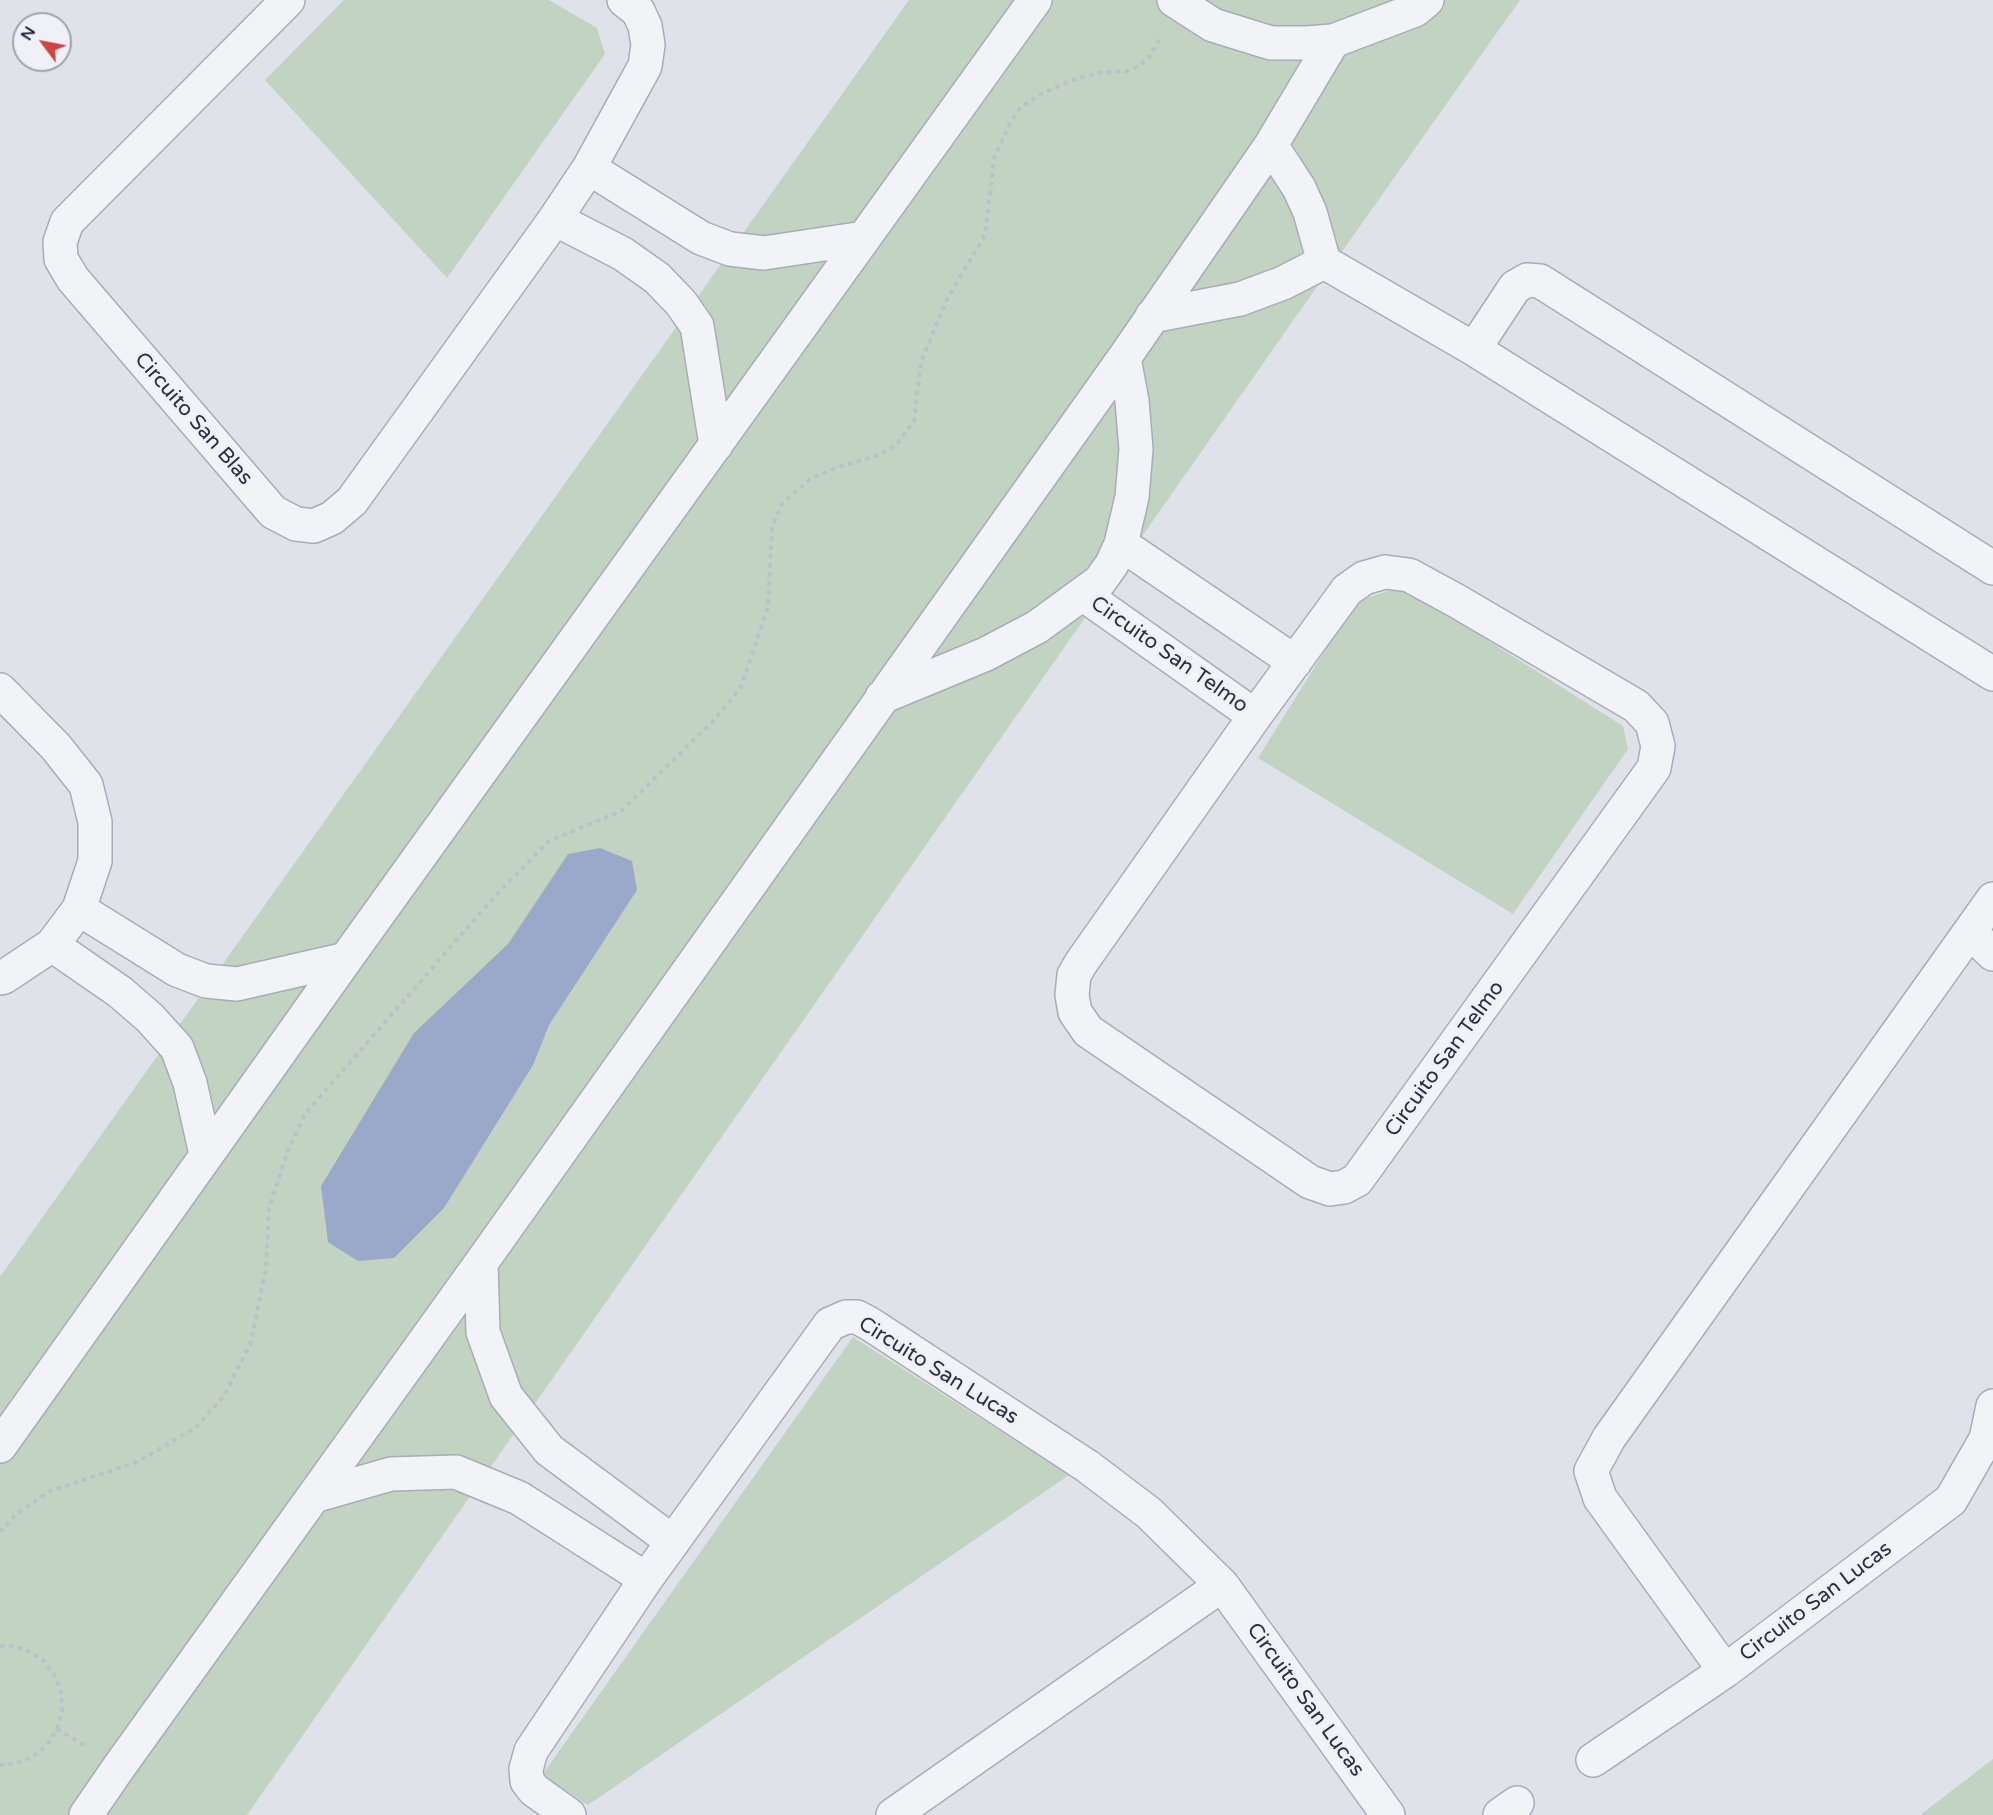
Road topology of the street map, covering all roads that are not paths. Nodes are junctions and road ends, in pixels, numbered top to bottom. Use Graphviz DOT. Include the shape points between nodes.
graph roads {
  1 [pos="288,0"];
  2 [pos="624,0"];
  3 [pos="1035,0"];
  4 [pos="1427,0"];
  5 [pos="1177,2"];
  6 [pos="1333,41"];
  7 [pos="1271,145"];
  8 [pos="589,168"];
  9 [pos="555,219"];
  10 [pos="864,238"];
  11 [pos="1324,262"];
  12 [pos="1152,316"];
  13 [pos="1474,349"];
  14 [pos="1124,358"];
  15 [pos="716,445"];
  16 [pos="1121,544"];
  17 [pos="1993,568"];
  18 [pos="1084,595"];
  19 [pos="1294,662"];
  20 [pos="1993,674"];
  21 [pos="0,690"];
  22 [pos="881,698"];
  23 [pos="1255,716"];
  24 [pos="1993,898"];
  25 [pos="79,909"];
  26 [pos="1981,943"];
  27 [pos="52,945"];
  28 [pos="346,958"];
  29 [pos="0,978"];
  30 [pos="206,1154"];
  31 [pos="481,1263"];
  32 [pos="1993,1406"];
  33 [pos="0,1446"];
  34 [pos="314,1496"];
  35 [pos="674,1542"];
  36 [pos="646,1579"];
  37 [pos="1222,1585"];
  38 [pos="1725,1671"];
  39 [pos="1593,1760"];
  40 [pos="87,1815"];
  41 [pos="569,1815"];
  42 [pos="893,1815"];
  43 [pos="1388,1815"];
  1 -- 9 [label="street, Circuito San Blas" via="67,222 60,242 61,259 73,279 273,512 296,524 314,526 332,518 352,501"];
  2 -- 8 [label="street, Circuito San Blas" via="638,11 645,26 645,66"];
  3 -- 10 [label="street"];
  4 -- 6 [label="street" via="1415,10"];
  5 -- 6 [label="street" via="1213,25 1271,43"];
  6 -- 7 [label="street"];
  7 -- 11 [label="street" via="1306,204"];
  7 -- 12 [label="street"];
  8 -- 9 [label="street, Circuito San Blas"];
  8 -- 10 [label="street" via="701,238 730,249 764,253"];
  9 -- 15 [label="street" via="623,254 657,278 681,303 697,326"];
  10 -- 15 [label="street"];
  11 -- 12 [label="street" via="1240,299"];
  11 -- 13 [label="street"];
  12 -- 14 [label="street"];
  13 -- 17 [label="street" via="1515,287 1527,280 1540,281"];
  13 -- 20 [label="street"];
  14 -- 16 [label="street, Circuito San Telmo" via="1136,449 1132,497"];
  14 -- 22 [label="street"];
  15 -- 28 [label="street"];
  16 -- 18 [label="street, Circuito San Telmo" via="1100,581"];
  16 -- 19 [label="street"];
  18 -- 22 [label="street, Circuito San Telmo" via="986,654"];
  18 -- 23 [label="street, Circuito San Telmo"];
  19 -- 23 [label="street, Circuito San Telmo"];
  19 -- 23 [label="street, Circuito San Telmo" via="1347,590 1364,578 1385,572 1408,575 1636,706 1652,723 1658,746 1654,768 1357,1180 1344,1187 1330,1189 1310,1182 1088,1030 1076,1012 1072,995 1074,975 1081,963"];
  21 -- 25 [label="street" via="86,784 95,822 95,861"];
  22 -- 31 [label="street"];
  24 -- 26 [label="street"];
  25 -- 27 [label="street"];
  25 -- 28 [label="street" via="177,970 206,981 237,984"];
  26 -- 38 [label="street" via="1609,1438 1591,1471 1600,1498"];
  27 -- 29 [label="street"];
  27 -- 30 [label="street" via="120,992 177,1048 190,1083"];
  28 -- 30 [label="street"];
  30 -- 33 [label="street"];
  31 -- 34 [label="street"];
  31 -- 35 [label="street" via="483,1332 506,1396 549,1450"];
  32 -- 38 [label="street, Circuito San Lucas" via="1986,1439 1951,1500"];
  34 -- 36 [label="street" via="391,1474 456,1472 519,1498"];
  34 -- 40 [label="street"];
  35 -- 36 [label="street, Circuito San Lucas"];
  35 -- 37 [label="street, Circuito San Lucas" via="830,1324 857,1317 1087,1466 1149,1513"];
  36 -- 41 [label="street, Circuito San Lucas" via="531,1751 527,1781"];
  37 -- 42 [label="street"];
  37 -- 43 [label="street, Circuito San Lucas"];
  38 -- 39 [label="street, Circuito San Lucas"];
}
